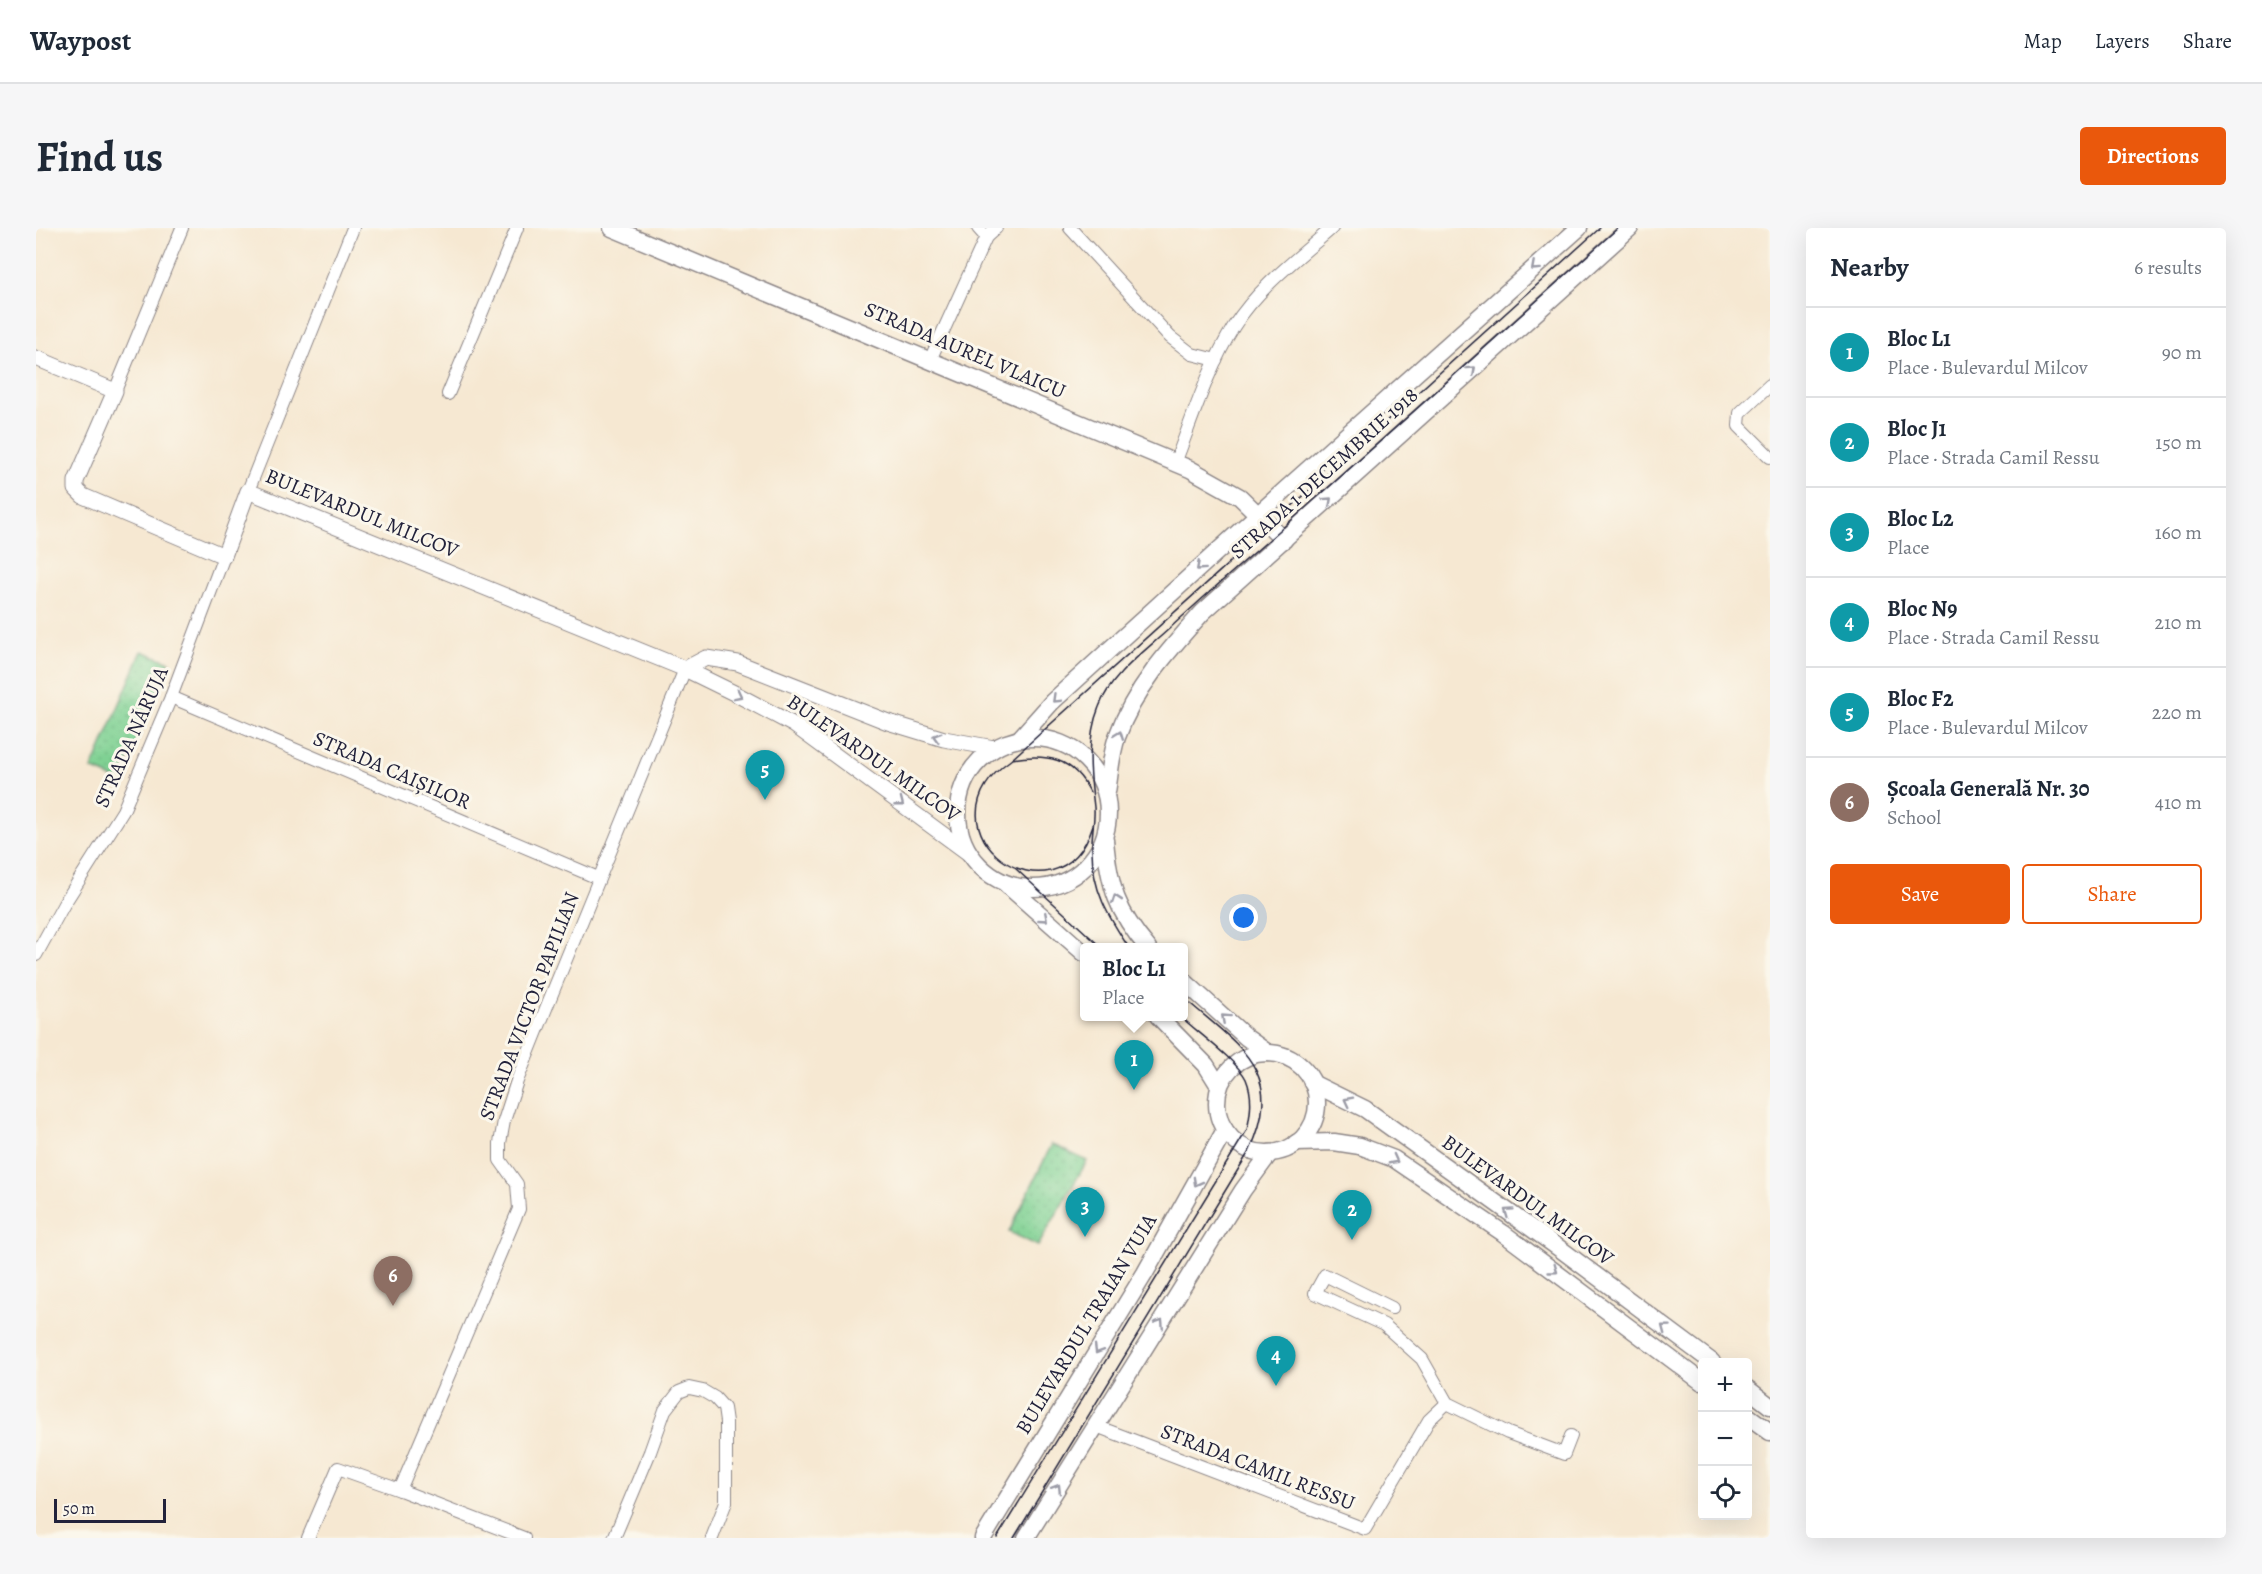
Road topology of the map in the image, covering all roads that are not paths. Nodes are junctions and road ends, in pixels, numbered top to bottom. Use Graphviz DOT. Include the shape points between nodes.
graph roads {
  1 [pos="182,228"];
  2 [pos="353,228"];
  3 [pos="517,228"];
  4 [pos="612,228"];
  5 [pos="996,228"];
  6 [pos="1070,228"];
  7 [pos="1332,228"];
  8 [pos="1579,228"];
  9 [pos="1630,228"];
  10 [pos="982,233"];
  11 [pos="36,358"];
  12 [pos="930,360"];
  13 [pos="1216,360"];
  14 [pos="1770,385"];
  15 [pos="115,391"];
  16 [pos="448,394"];
  17 [pos="1770,457"];
  18 [pos="1175,463"];
  19 [pos="248,491"];
  20 [pos="1259,514"];
  21 [pos="1284,540"];
  22 [pos="224,556"];
  23 [pos="685,669"];
  24 [pos="171,697"];
  25 [pos="1020,738"];
  26 [pos="994,748"];
  27 [pos="1107,792"];
  28 [pos="1104,840"];
  29 [pos="971,855"];
  30 [pos="598,878"];
  31 [pos="1005,882"];
  32 [pos="1144,943"];
  33 [pos="1080,949"];
  34 [pos="36,955"];
  35 [pos="1188,985"];
  36 [pos="1162,1021"];
  37 [pos="1268,1053"];
  38 [pos="1312,1083"];
  39 [pos="1219,1086"];
  40 [pos="1225,1130"];
  41 [pos="1296,1143"];
  42 [pos="1270,1153"];
  43 [pos="1392,1308"];
  44 [pos="1707,1358"];
  45 [pos="1698,1379"];
  46 [pos="1752,1392"];
  47 [pos="1447,1403"];
  48 [pos="1770,1406"];
  49 [pos="1752,1419"];
  50 [pos="1096,1426"];
  51 [pos="1770,1432"];
  52 [pos="1571,1436"];
  53 [pos="400,1490"];
  54 [pos="308,1538"];
  55 [pos="524,1538"];
  56 [pos="614,1538"];
  57 [pos="712,1538"];
  58 [pos="983,1538"];
  59 [pos="1026,1538"];
  1 -- 15 [label="street"];
  2 -- 19 [label="street"];
  3 -- 16 [label="street"];
  4 -- 12 [label="main road, STRADA AUREL VLAICU"];
  5 -- 10 [label="street"];
  6 -- 13 [label="street" via="1170,337 1192,354"];
  7 -- 13 [label="street" via="1249,306"];
  8 -- 20 [label="main road, STRADA 1 DECEMBRIE 1918, one-way"];
  21 -- 9 [label="main road, STRADA 1 DECEMBRIE 1918, one-way"];
  10 -- 12 [label="street"];
  11 -- 15 [label="street"];
  12 -- 18 [label="main road, STRADA AUREL VLAICU"];
  13 -- 18 [label="street"];
  14 -- 17 [label="street" via="1740,413 1739,426"];
  15 -- 22 [label="street" via="76,489 83,496"];
  18 -- 20 [label="main road, STRADA AUREL VLAICU" via="1240,497"];
  19 -- 22 [label="street, BULEVARDUL MILCOV"];
  19 -- 23 [label="street, BULEVARDUL MILCOV"];
  20 -- 21 [label="main road, STRADA AUREL VLAICU"];
  20 -- 25 [label="main road, STRADA 1 DECEMBRIE 1918, one-way" via="1052,702"];
  27 -- 21 [label="main road, STRADA 1 DECEMBRIE 1918, one-way" via="1117,738 1139,692 1166,653 1203,612"];
  22 -- 24 [label="street, STRADA NĂRUJA"];
  26 -- 23 [label="street, BULEVARDUL MILCOV, one-way" via="944,739 888,722 738,663 706,658"];
  23 -- 29 [label="street, BULEVARDUL MILCOV, one-way" via="794,725"];
  23 -- 30 [label="street, STRADA VICTOR PAPILIAN"];
  24 -- 30 [label="street, STRADA CAIȘILOR"];
  24 -- 34 [label="street, STRADA NĂRUJA" via="123,811"];
  25 -- 26 [label="main road"];
  25 -- 27 [label="main road" via="1037,737 1074,749 1100,776"];
  26 -- 29 [label="main road" via="969,772 960,796 958,822"];
  27 -- 28 [label="main road"];
  28 -- 31 [label="main road" via="1092,861 1066,881 1035,888"];
  32 -- 28 [label="main road, one-way" via="1119,909 1108,874"];
  29 -- 31 [label="main road" via="984,870"];
  30 -- 53 [label="street, STRADA VICTOR PAPILIAN" via="504,1121 500,1160 517,1184 519,1209"];
  31 -- 33 [label="main road, one-way"];
  37 -- 35 [label="main road, one-way"];
  36 -- 39 [label="main road" via="1206,1065"];
  37 -- 38 [label="main road" via="1295,1062"];
  37 -- 39 [label="main road" via="1234,1064"];
  38 -- 41 [label="main road" via="1317,1099 1315,1116"];
  44 -- 38 [label="main road, BULEVARDUL MILCOV, one-way" via="1365,1109"];
  39 -- 40 [label="main road" via="1218,1116"];
  40 -- 42 [label="main road" via="1237,1144"];
  40 -- 58 [label="main road, BULEVARDUL TRAIAN VUIA, one-way" via="1145,1273"];
  41 -- 42 [label="main road"];
  41 -- 45 [label="main road, BULEVARDUL MILCOV, one-way" via="1360,1146 1394,1159 1566,1279"];
  50 -- 42 [label="main road, one-way"];
  43 -- 47 [label="street" via="1325,1275 1315,1293 1384,1325 1422,1359"];
  46 -- 48 [label="main road"];
  47 -- 50 [label="street, STRADA CAMIL RESSU" via="1429,1420 1365,1529"];
  47 -- 52 [label="street" via="1508,1433 1564,1454"];
  49 -- 51 [label="main road"];
  59 -- 50 [label="main road, one-way"];
  53 -- 54 [label="street" via="338,1468"];
  53 -- 55 [label="street"];
  56 -- 57 [label="street" via="665,1410 679,1392 690,1388 715,1398 724,1408 726,1502"];
}
